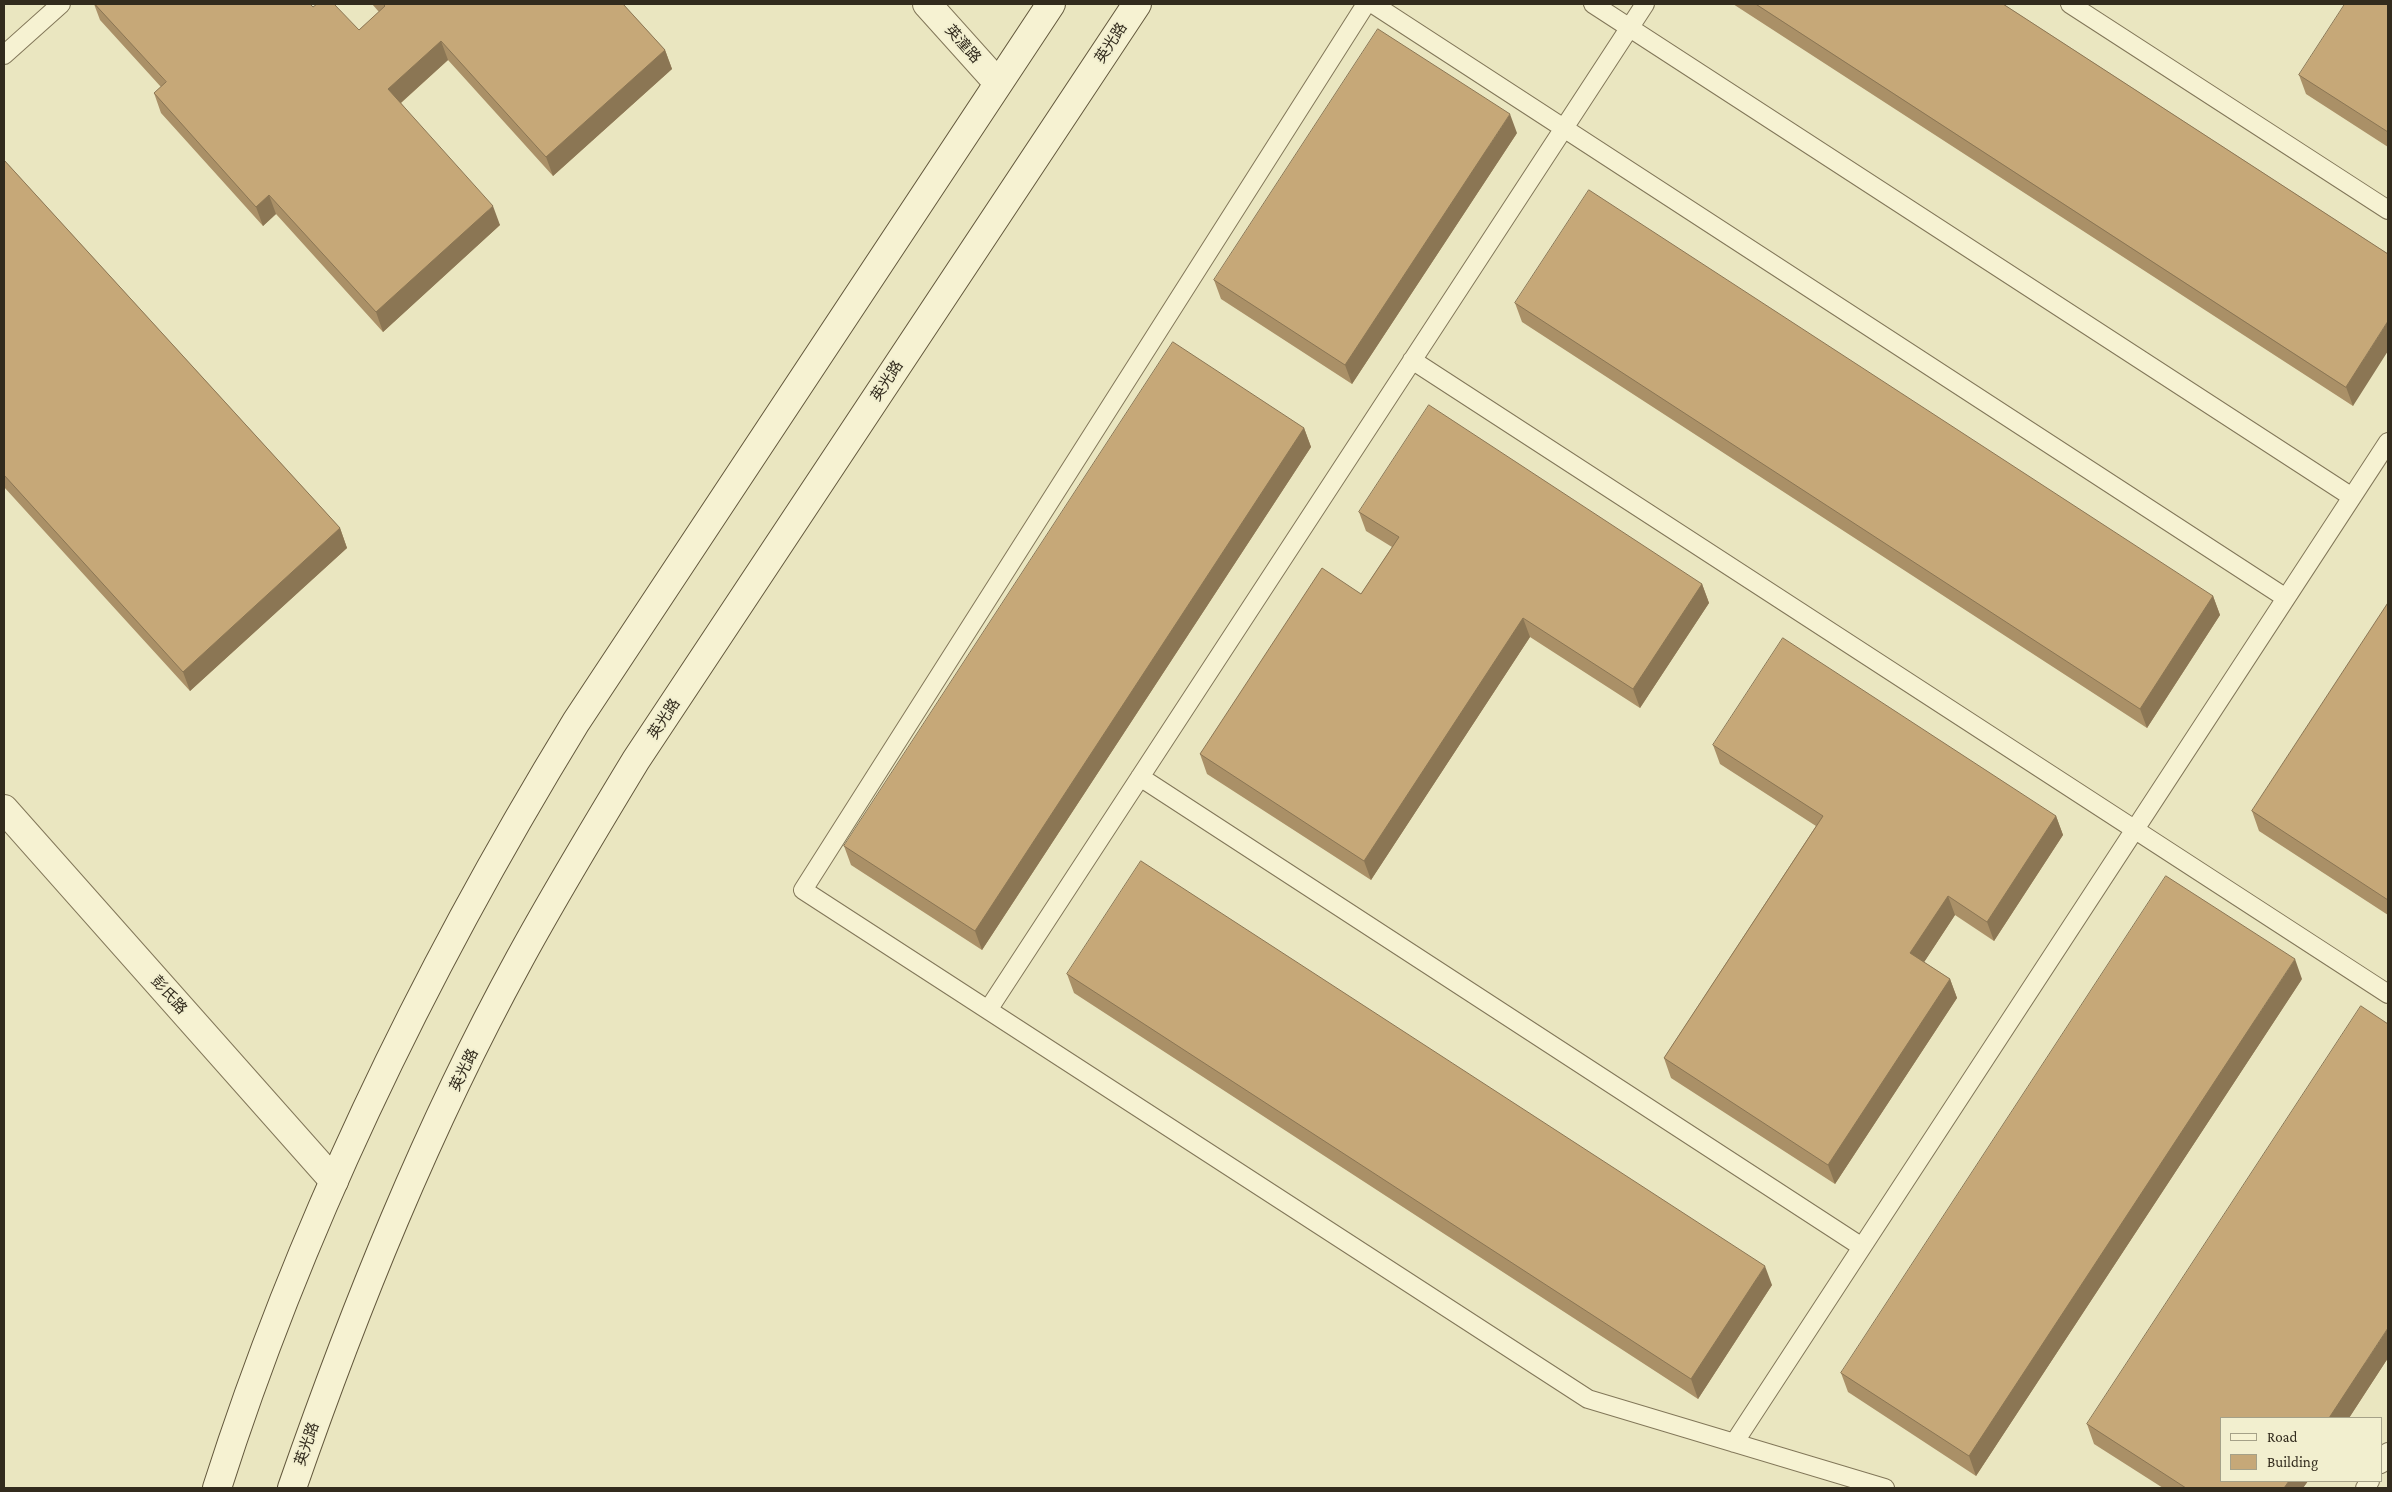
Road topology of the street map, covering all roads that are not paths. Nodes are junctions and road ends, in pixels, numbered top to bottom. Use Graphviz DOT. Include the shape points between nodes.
graph roads {
  1 [pos="61,4"];
  2 [pos="927,4"];
  3 [pos="1051,4"];
  4 [pos="1137,4"];
  5 [pos="1366,4"];
  6 [pos="1373,4"];
  7 [pos="1593,4"];
  8 [pos="1645,4"];
  9 [pos="2070,4"];
  10 [pos="1630,28"];
  11 [pos="4,55"];
  12 [pos="998,83"];
  13 [pos="1564,128"];
  14 [pos="2388,210"];
  15 [pos="1412,360"];
  16 [pos="2388,442"];
  17 [pos="2352,497"];
  18 [pos="2286,598"];
  19 [pos="1140,777"];
  20 [pos="4,809"];
  21 [pos="2135,830"];
  22 [pos="2388,994"];
  23 [pos="988,1010"];
  24 [pos="334,1181"];
  25 [pos="1862,1247"];
  26 [pos="1734,1443"];
  27 [pos="217,1488"];
  28 [pos="292,1488"];
  29 [pos="1885,1488"];
  1 -- 11 [label="lane"];
  2 -- 12 [label="main road, 英潼路"];
  3 -- 12 [label="main road"];
  4 -- 28 [label="main road, 英光路" via="636,760 566,877 519,961 416,1170 353,1322"];
  5 -- 23 [label="lane" via="803,890"];
  6 -- 13 [label="lane"];
  7 -- 10 [label="lane"];
  8 -- 10 [label="lane"];
  9 -- 14 [label="lane"];
  10 -- 13 [label="lane"];
  10 -- 17 [label="lane"];
  12 -- 24 [label="main road" via="576,722 514,824 402,1034"];
  13 -- 15 [label="lane"];
  13 -- 18 [label="lane"];
  15 -- 19 [label="lane"];
  15 -- 21 [label="lane"];
  16 -- 17 [label="lane"];
  17 -- 18 [label="lane"];
  18 -- 21 [label="lane"];
  19 -- 23 [label="lane"];
  19 -- 25 [label="lane"];
  20 -- 24 [label="main road, 彭氏路"];
  21 -- 22 [label="lane"];
  21 -- 25 [label="lane"];
  23 -- 26 [label="lane" via="1588,1399"];
  24 -- 27 [label="main road" via="261,1361"];
  25 -- 26 [label="lane"];
  26 -- 29 [label="lane"];
}
